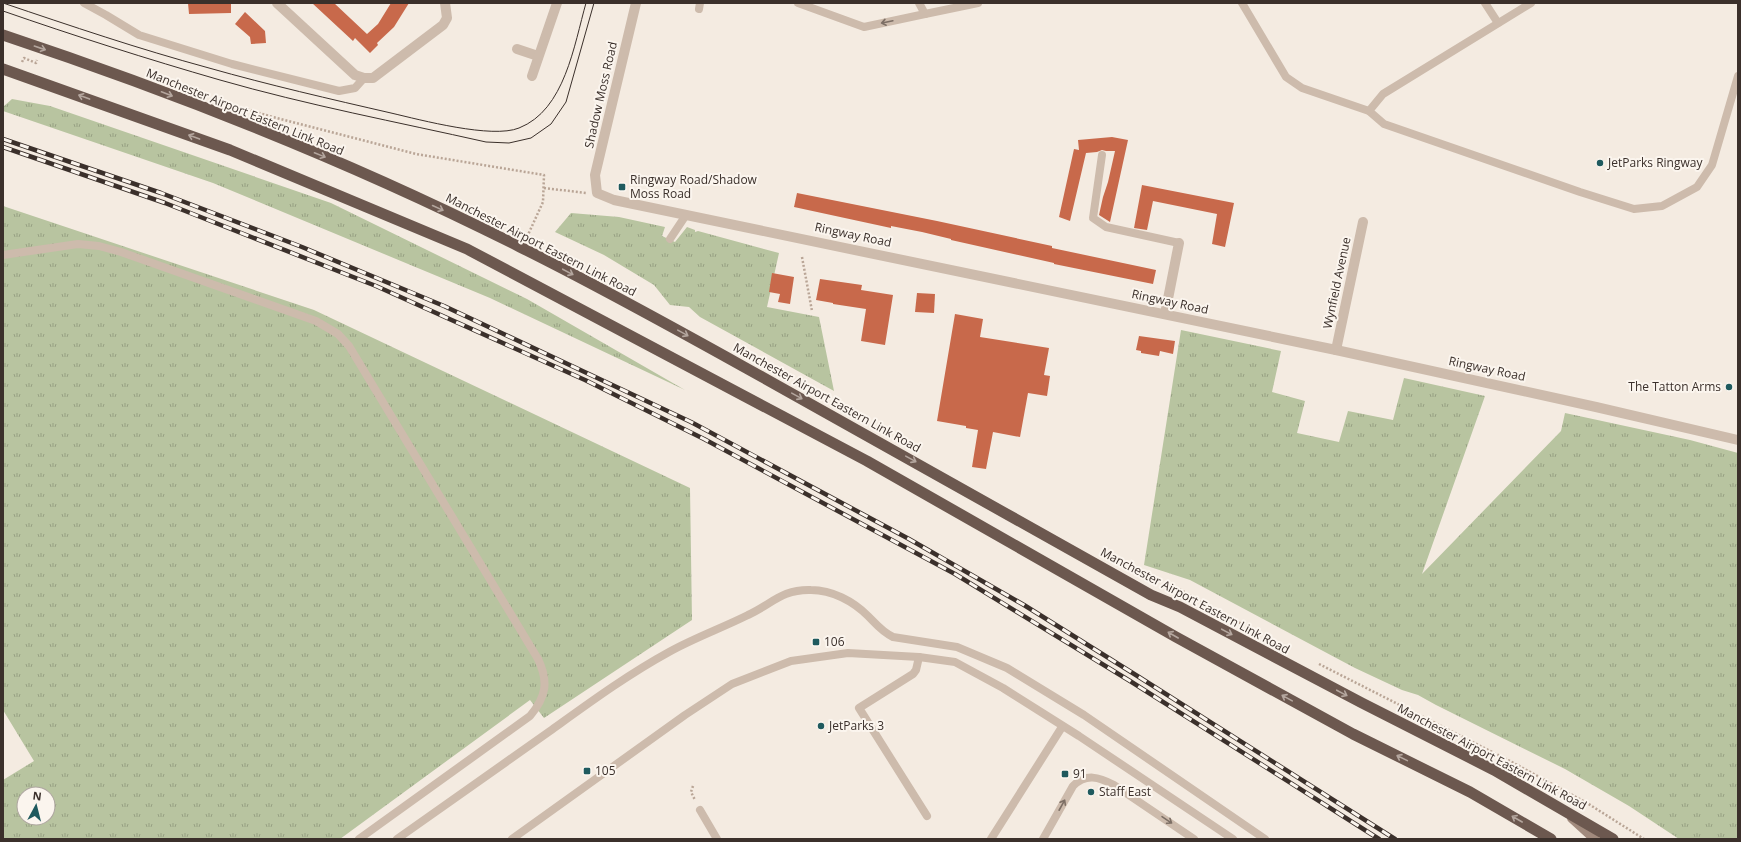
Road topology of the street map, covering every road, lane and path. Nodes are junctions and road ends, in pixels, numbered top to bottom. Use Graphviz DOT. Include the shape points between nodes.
graph roads {
  1 [pos="84,3"];
  2 [pos="277,3"];
  3 [pos="445,3"];
  4 [pos="557,3"];
  5 [pos="636,3"];
  6 [pos="798,3"];
  7 [pos="919,3"];
  8 [pos="978,3"];
  9 [pos="1242,3"];
  10 [pos="1485,3"];
  11 [pos="1531,3"];
  12 [pos="925,14"];
  13 [pos="1498,23"];
  14 [pos="3,35"];
  15 [pos="517,49"];
  16 [pos="538,56"];
  17 [pos="38,58"];
  18 [pos="22,62"];
  19 [pos="3,69"];
  20 [pos="532,76"];
  21 [pos="1738,76"];
  22 [pos="364,78"];
  23 [pos="240,107"];
  24 [pos="1368,111"];
  25 [pos="1102,155"];
  26 [pos="544,188"];
  27 [pos="597,193"];
  28 [pos="686,215"];
  29 [pos="1363,222"];
  30 [pos="670,239"];
  31 [pos="533,240"];
  32 [pos="1179,242"];
  33 [pos="3,255"];
  34 [pos="802,257"];
  35 [pos="812,311"];
  36 [pos="1165,314"];
  37 [pos="1336,350"];
  38 [pos="1738,440"];
  39 [pos="1160,584"];
  40 [pos="1245,625"];
  41 [pos="919,657"];
  42 [pos="1312,661"];
  43 [pos="1062,727"];
  44 [pos="692,786"];
  45 [pos="694,798"];
  46 [pos="1561,809"];
  47 [pos="700,810"];
  48 [pos="927,816"];
  49 [pos="359,839"];
  50 [pos="398,839"];
  51 [pos="512,839"];
  52 [pos="717,839"];
  53 [pos="991,839"];
  54 [pos="1043,839"];
  55 [pos="1194,839"];
  56 [pos="1233,839"];
  57 [pos="1265,839"];
  58 [pos="1551,839"];
  59 [pos="1595,839"];
  60 [pos="1613,839"];
  61 [pos="1644,839"];
  1 -- 22 [label="lane" via="139,35 232,64 339,91 355,88"];
  2 -- 22 [label="street" via="355,75"];
  3 -- 22 [label="street" via="447,18 443,24 373,78"];
  4 -- 16 [label="street"];
  5 -- 27 [label="street, Shadow Moss Road" via="595,175"];
  12 -- 6 [label="lane, one-way" via="864,27"];
  7 -- 12 [label="lane"];
  8 -- 12 [label="lane"];
  9 -- 24 [label="lane" via="1286,77 1302,88"];
  10 -- 13 [label="lane"];
  11 -- 13 [label="lane"];
  13 -- 24 [label="lane" via="1383,94"];
  14 -- 46 [label="highway, Manchester Airport Eastern Link Road, one-way" via="248,125 346,166 522,247 664,322 1151,595 1180,607 1494,770"];
  15 -- 16 [label="street"];
  16 -- 20 [label="street"];
  17 -- 18 [label="path" via="36,63 24,58"];
  58 -- 19 [label="highway, one-way" via="1470,792 1353,734 867,461 467,249 230,150"];
  21 -- 24 [label="lane" via="1712,165 1696,187 1662,206 1634,209 1384,124"];
  23 -- 26 [label="path" via="416,154 544,175"];
  25 -- 32 [label="lane" via="1093,218 1106,226"];
  26 -- 27 [label="path"];
  26 -- 31 [label="path, Manchester Airport Eastern Link Road" via="543,202 526,237"];
  27 -- 28 [label="street, Ringway Road" via="614,200"];
  28 -- 30 [label="lane"];
  28 -- 36 [label="street, Ringway Road"];
  29 -- 37 [label="street, Wynfield Avenue"];
  32 -- 36 [label="street"];
  33 -- 49 [label="lane" via="78,244 99,246 316,321 338,334 349,346 538,659 544,670 545,682 540,704 530,716"];
  34 -- 35 [label="path"];
  36 -- 37 [label="street, Ringway Road"];
  37 -- 38 [label="street, Ringway Road" via="1596,406"];
  39 -- 40 [label="path, Manchester Airport Eastern Link Road" via="1179,589"];
  41 -- 43 [label="lane" via="955,662 1003,688"];
  41 -- 48 [label="lane" via="913,674 859,708"];
  41 -- 51 [label="lane" via="848,652 791,662 732,684 714,694"];
  42 -- 61 [label="path, Manchester Airport Eastern Link Road" via="1510,761 1587,803"];
  43 -- 53 [label="lane"];
  43 -- 56 [label="lane"];
  44 -- 45 [label="path"];
  46 -- 59 [label="main road"];
  46 -- 60 [label="highway, Manchester Airport Eastern Link Road"];
  47 -- 52 [label="lane"];
  50 -- 57 [label="lane" via="620,682 663,656 749,615 781,595 813,590 834,594 850,601 885,633 893,637 957,647 1007,668 1084,715"];
  54 -- 55 [label="lane, one-way" via="1073,786 1079,780 1090,778 1105,780 1114,785"];
}
